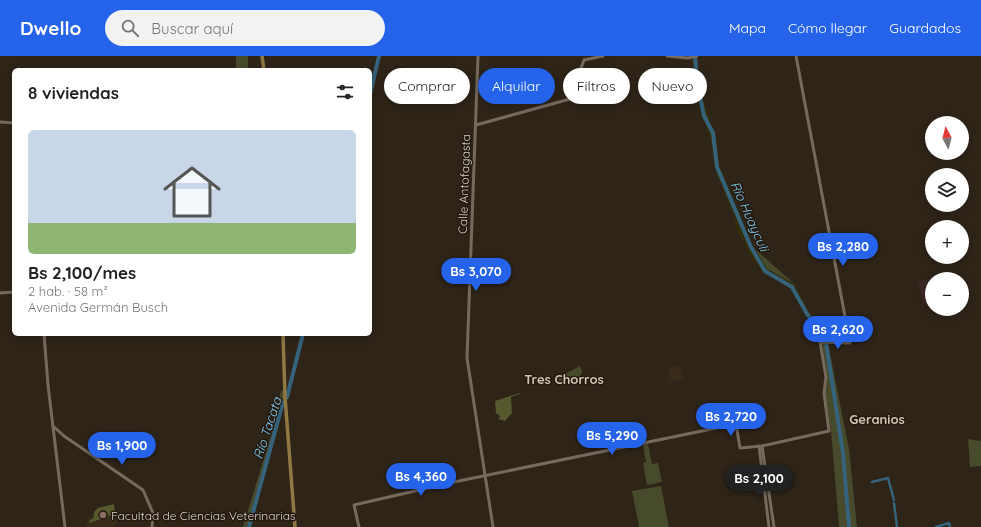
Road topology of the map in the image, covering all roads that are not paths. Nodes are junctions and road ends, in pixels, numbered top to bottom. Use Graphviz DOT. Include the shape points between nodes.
graph roads {
  1 [pos="262,56"];
  2 [pos="478,56"];
  3 [pos="604,56"];
  4 [pos="667,56"];
  5 [pos="697,56"];
  6 [pos="796,56"];
  7 [pos="690,57"];
  8 [pos="264,68"];
  9 [pos="0,122"];
  10 [pos="12,123"];
  11 [pos="476,125"];
  12 [pos="12,292"];
  13 [pos="0,293"];
  14 [pos="44,336"];
  15 [pos="283,336"];
  16 [pos="53,426"];
  17 [pos="761,446"];
  18 [pos="486,476"];
  19 [pos="66,527"];
  20 [pos="152,527"];
  21 [pos="295,527"];
  22 [pos="359,527"];
  23 [pos="493,527"];
  24 [pos="770,527"];
  25 [pos="774,527"];
  1 -- 8 [label="main road"];
  2 -- 11 [label="main road, Calle Antofagasta"];
  3 -- 11 [label="main road" via="584,60 570,99"];
  4 -- 7 [label="main road"];
  5 -- 7 [label="main road"];
  6 -- 17 [label="main road" via="850,343 820,342 826,377 824,393 830,431"];
  9 -- 10 [label="main road"];
  11 -- 18 [label="main road, Calle Antofagasta" via="467,358"];
  12 -- 13 [label="main road"];
  14 -- 16 [label="main road"];
  15 -- 21 [label="main road"];
  16 -- 19 [label="main road"];
  16 -- 20 [label="main road" via="143,490 153,513"];
  17 -- 18 [label="main road" via="740,448 736,424"];
  17 -- 24 [label="main road"];
  17 -- 25 [label="main road"];
  18 -- 22 [label="main road" via="354,505"];
  18 -- 23 [label="main road, Calle Antofagasta"];
}
